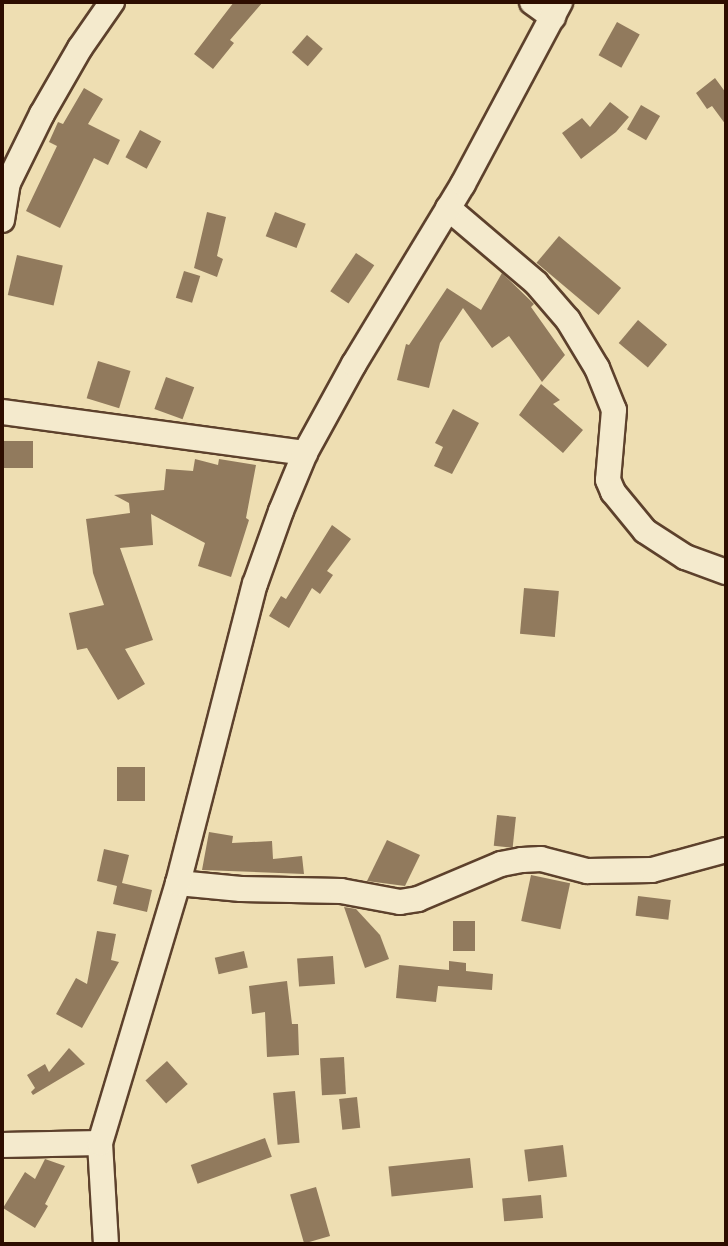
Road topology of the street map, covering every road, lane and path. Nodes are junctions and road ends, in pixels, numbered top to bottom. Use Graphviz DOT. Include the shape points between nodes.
graph roads {
  1 [pos="112,2"];
  2 [pos="533,2"];
  3 [pos="557,9"];
  4 [pos="449,208"];
  5 [pos="2,220"];
  6 [pos="2,412"];
  7 [pos="305,453"];
  8 [pos="726,572"];
  9 [pos="726,850"];
  10 [pos="178,883"];
  11 [pos="100,1143"];
  12 [pos="2,1145"];
  13 [pos="106,1244"];
  1 -- 5 [label="street" via="41,114 8,183"];
  2 -- 3 [label="street"];
  3 -- 4 [label="street"];
  4 -- 7 [label="street"];
  4 -- 8 [label="street" via="536,283 568,320 597,368 614,410 608,480 613,492 645,531 685,557"];
  6 -- 7 [label="street"];
  7 -- 10 [label="street" via="255,584"];
  9 -- 10 [label="street" via="652,870 587,872 541,859 522,860 400,902 341,891"];
  10 -- 11 [label="street"];
  11 -- 12 [label="street"];
  11 -- 13 [label="street"];
}
